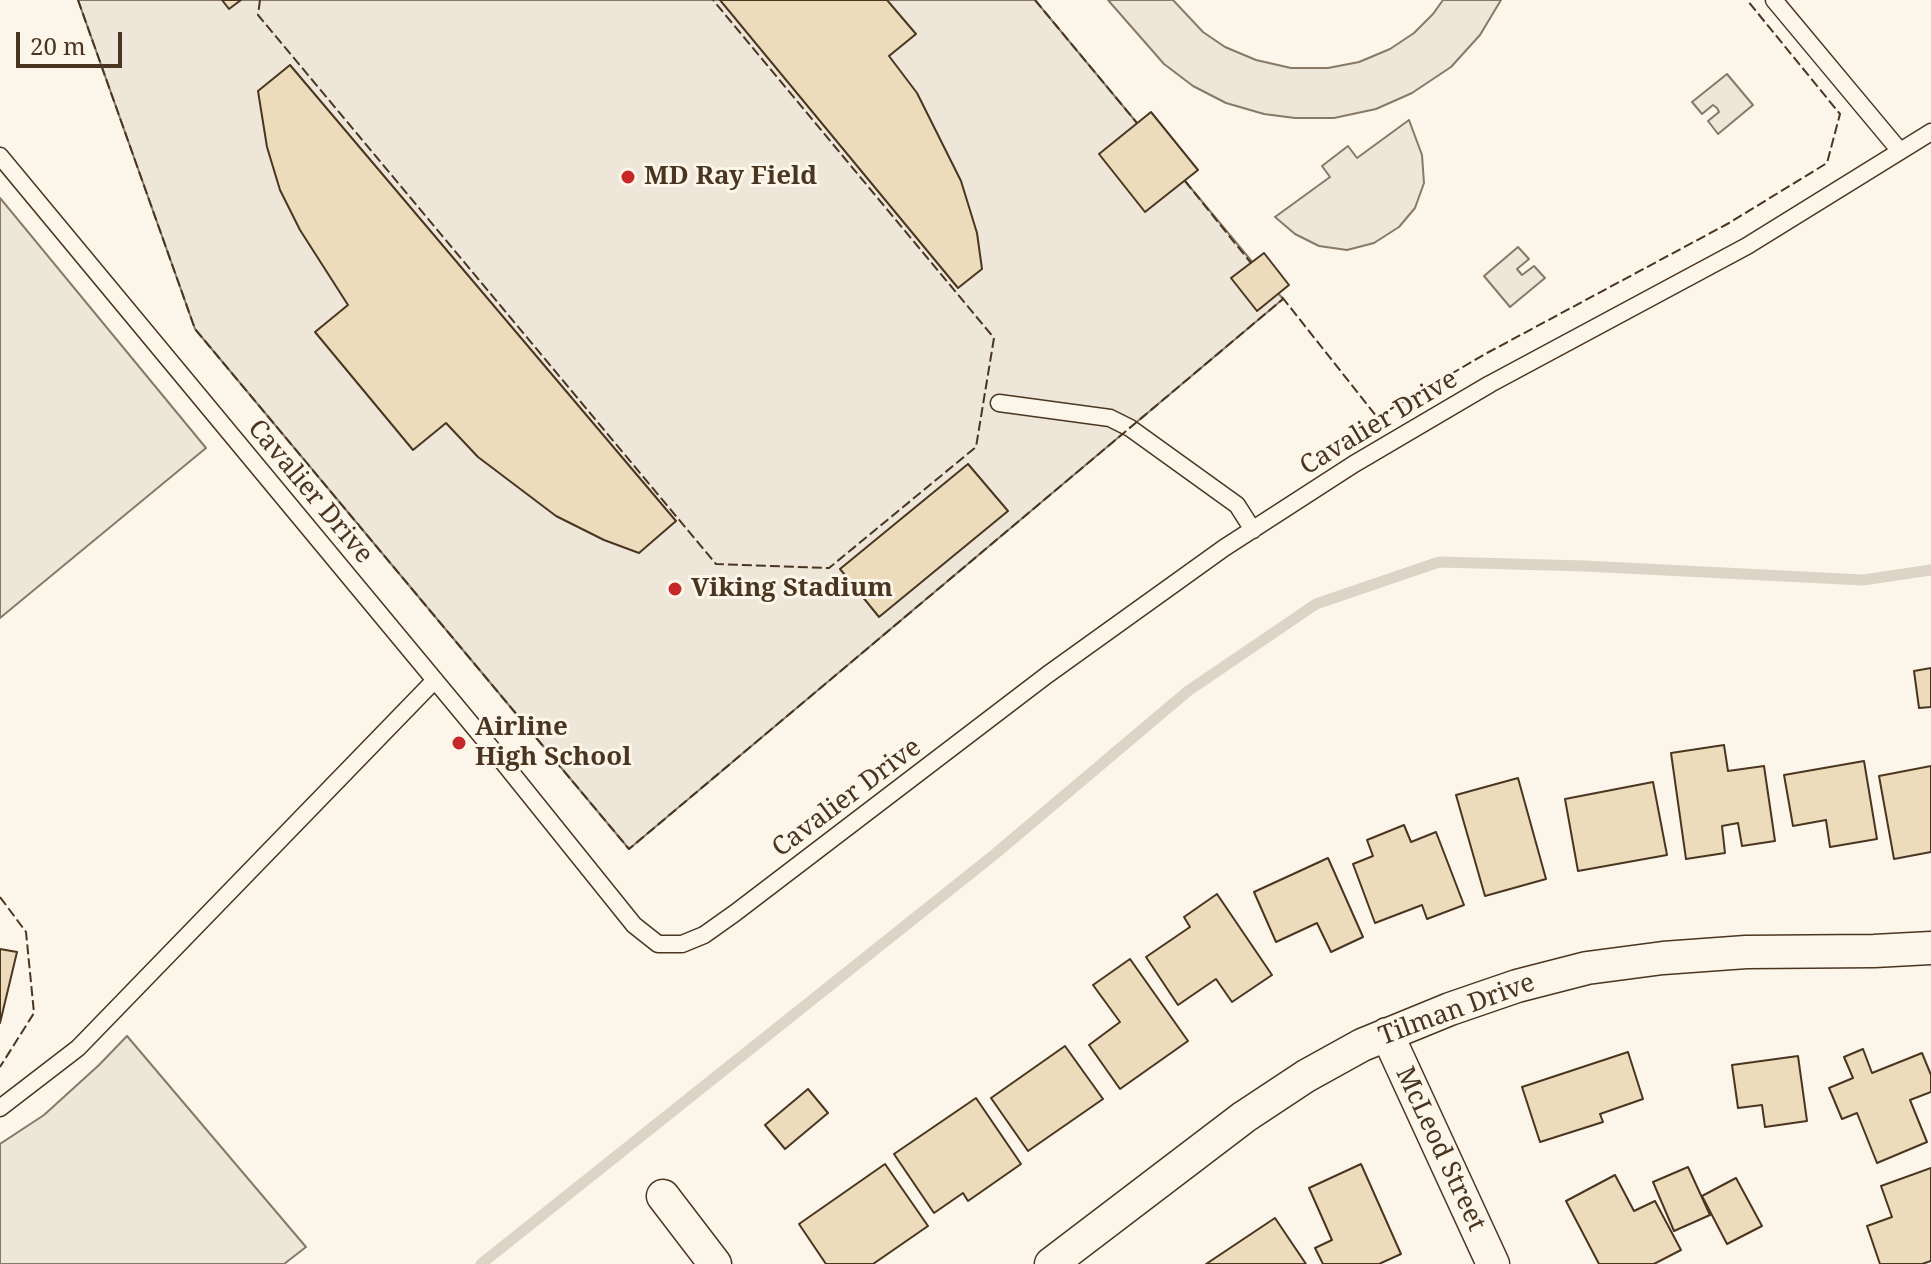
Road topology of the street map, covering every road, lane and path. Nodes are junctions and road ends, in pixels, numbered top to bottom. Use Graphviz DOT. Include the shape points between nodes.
graph roads {
  1 [pos="1774,0"];
  2 [pos="1931,132"];
  3 [pos="1900,151"];
  4 [pos="0,156"];
  5 [pos="999,403"];
  6 [pos="1253,530"];
  7 [pos="435,680"];
  8 [pos="1931,948"];
  9 [pos="1387,1034"];
  10 [pos="0,1108"];
  11 [pos="663,1196"];
  12 [pos="715,1264"];
  13 [pos="1051,1264"];
  14 [pos="1493,1264"];
  1 -- 3 [label="lane"];
  2 -- 3 [label="lane, Cavalier Drive"];
  3 -- 6 [label="lane, Cavalier Drive" via="1747,246 1490,384"];
  4 -- 7 [label="lane, Cavalier Drive"];
  5 -- 6 [label="lane" via="1110,418 1237,505"];
  6 -- 7 [label="lane, Cavalier Drive" via="1047,675 735,913 682,944 658,944 634,925"];
  7 -- 10 [label="lane" via="78,1048"];
  8 -- 9 [label="street, Tilman Drive" via="1746,952 1587,968 1517,986"];
  9 -- 13 [label="street, Tilman Drive" via="1306,1076 1244,1117"];
  9 -- 14 [label="street, McLeod Street"];
  11 -- 12 [label="street"];
}
